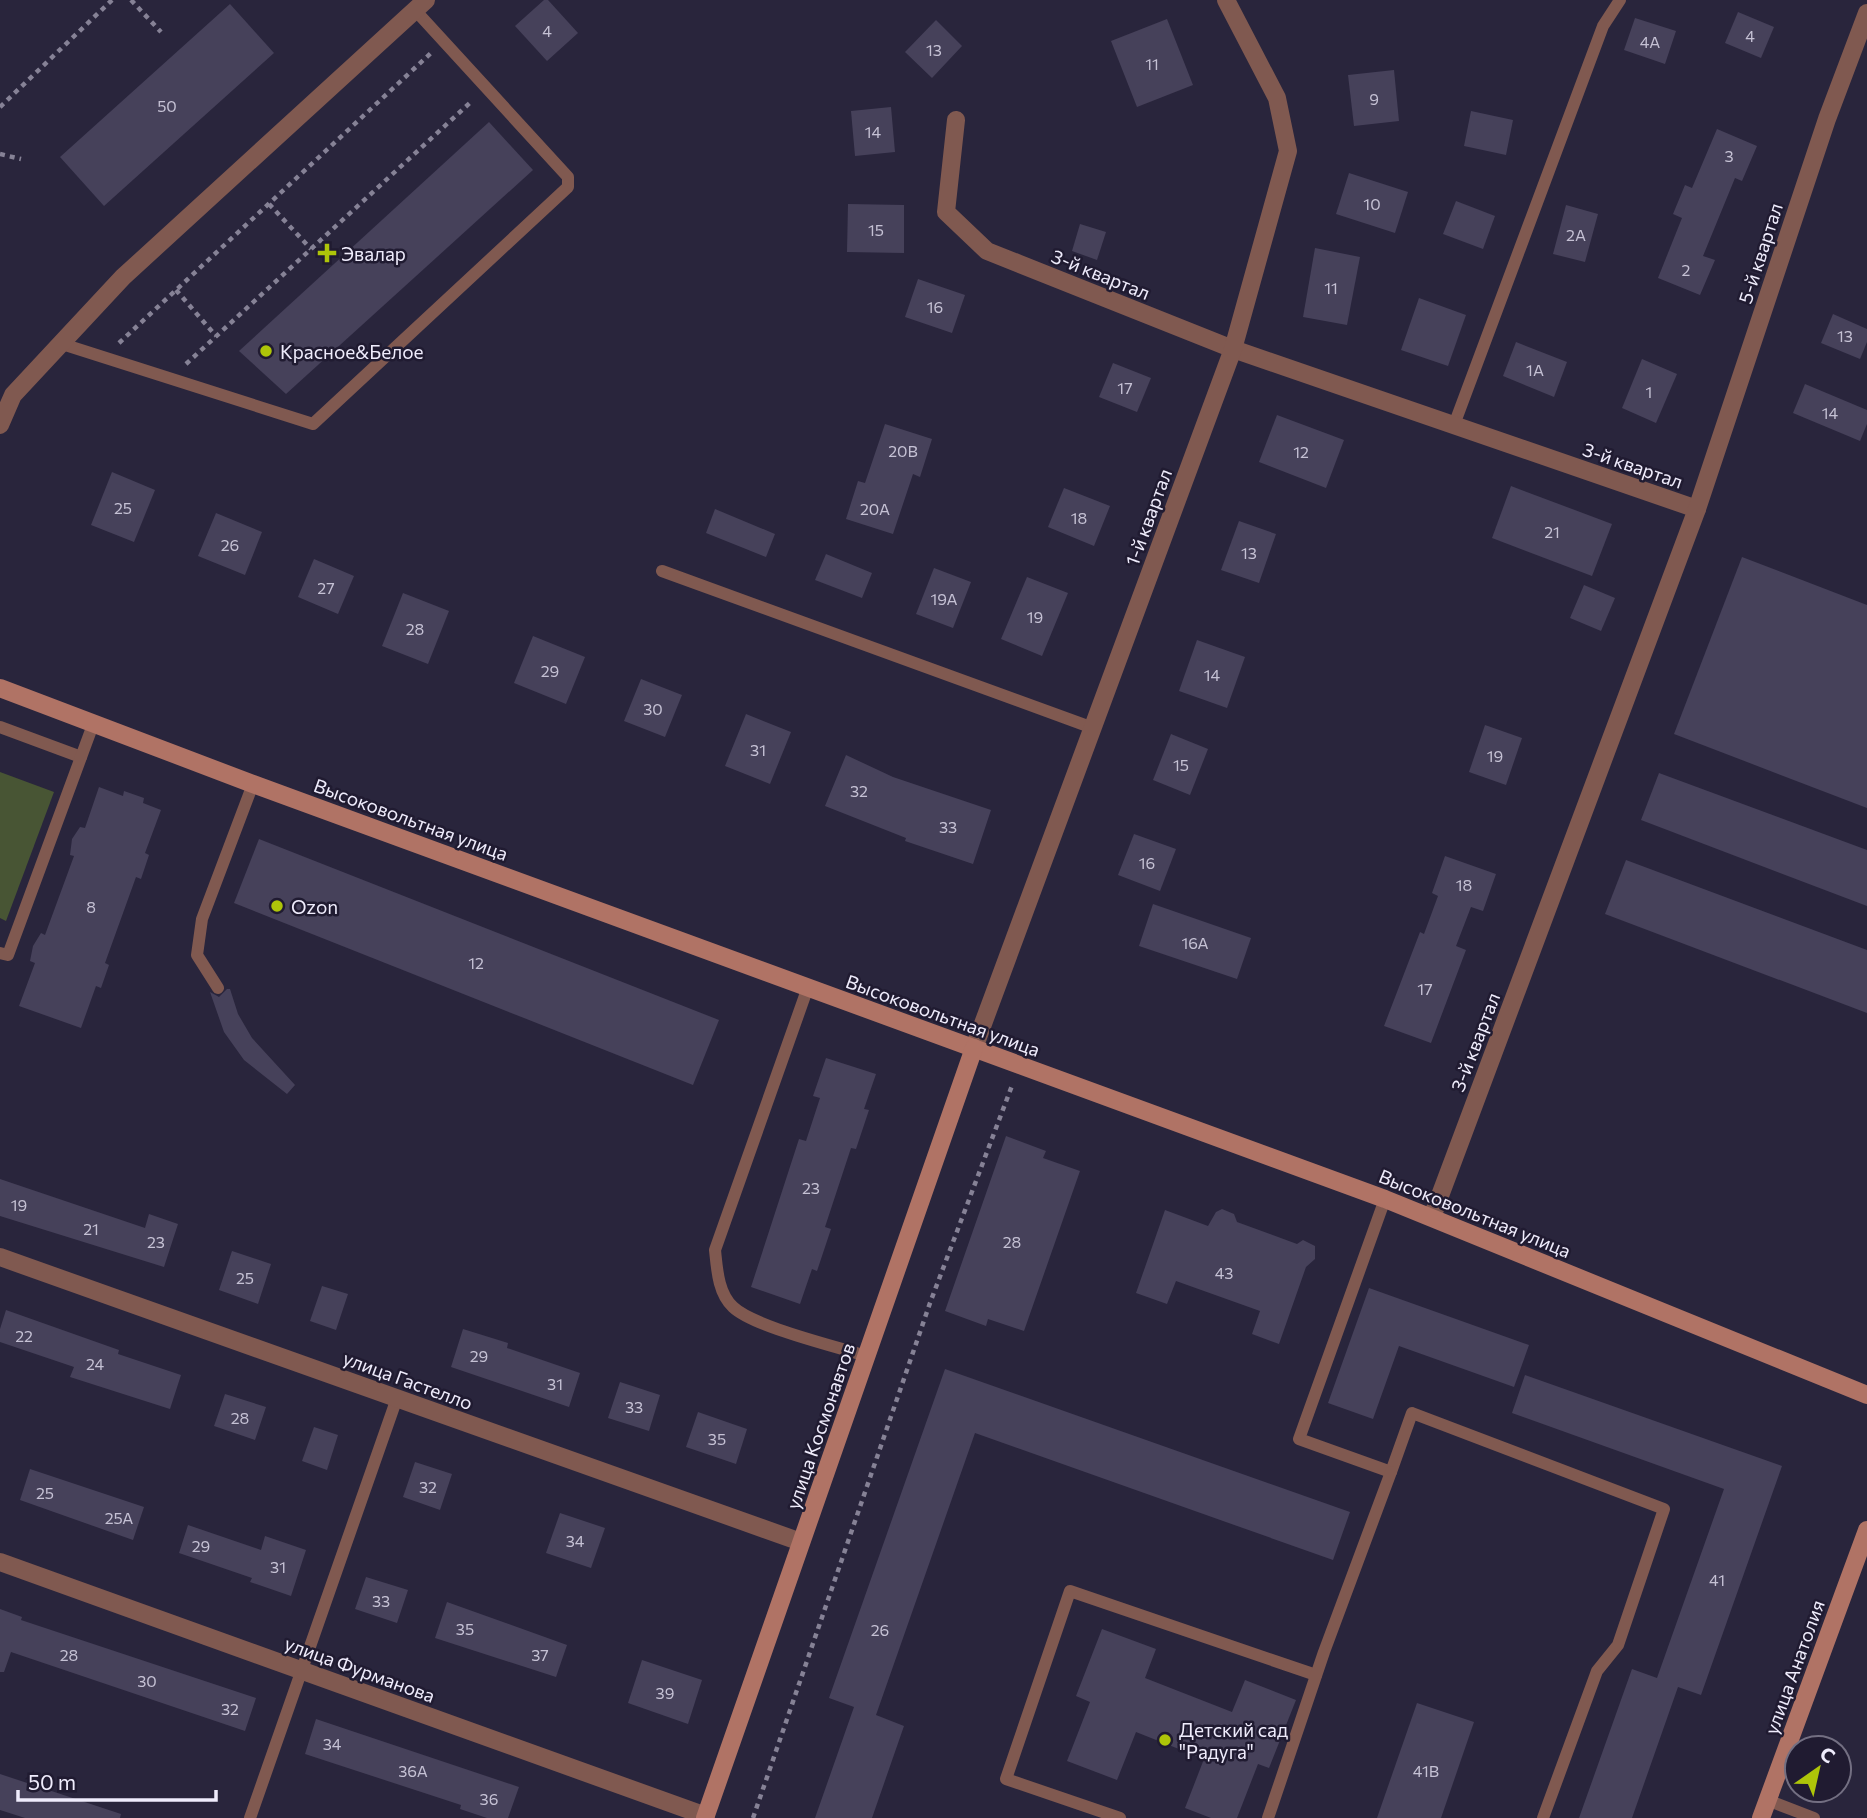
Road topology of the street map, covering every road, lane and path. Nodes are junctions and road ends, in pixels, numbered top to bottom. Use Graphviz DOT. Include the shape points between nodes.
graph roads {
  1 [pos="112,0"];
  2 [pos="131,0"];
  3 [pos="1226,0"];
  4 [pos="1620,0"];
  5 [pos="421,5"];
  6 [pos="1867,13"];
  7 [pos="161,32"];
  8 [pos="443,41"];
  9 [pos="486,88"];
  10 [pos="0,107"];
  11 [pos="956,120"];
  12 [pos="0,154"];
  13 [pos="21,159"];
  14 [pos="269,204"];
  15 [pos="311,249"];
  16 [pos="176,290"];
  17 [pos="216,336"];
  18 [pos="59,343"];
  19 [pos="1233,349"];
  20 [pos="103,357"];
  21 [pos="170,379"];
  22 [pos="0,425"];
  23 [pos="1454,425"];
  24 [pos="1697,509"];
  25 [pos="662,571"];
  26 [pos="1,690"];
  27 [pos="94,722"];
  28 [pos="0,727"];
  29 [pos="1093,728"];
  30 [pos="81,757"];
  31 [pos="253,784"];
  32 [pos="0,953"];
  33 [pos="808,987"];
  34 [pos="218,988"];
  35 [pos="974,1048"];
  36 [pos="1020,1065"];
  37 [pos="1385,1199"];
  38 [pos="1432,1217"];
  39 [pos="0,1257"];
  40 [pos="866,1356"];
  41 [pos="1867,1395"];
  42 [pos="397,1398"];
  43 [pos="1391,1472"];
  44 [pos="1867,1530"];
  45 [pos="801,1542"];
  46 [pos="0,1562"];
  47 [pos="300,1670"];
  48 [pos="1316,1675"];
  49 [pos="1767,1800"];
  50 [pos="705,1817"];
  51 [pos="250,1818"];
  52 [pos="753,1818"];
  53 [pos="1121,1818"];
  54 [pos="1268,1818"];
  55 [pos="1543,1818"];
  56 [pos="1761,1818"];
  57 [pos="1814,1818"];
  1 -- 10 [label="path"];
  2 -- 7 [label="path"];
  3 -- 19 [label="street, 1-й квартал" via="1277,98 1288,151"];
  4 -- 23 [label="lane" via="1603,26"];
  5 -- 8 [label="lane"];
  5 -- 18 [label="street" via="123,277"];
  6 -- 24 [label="street, 5-й квартал" via="1827,118"];
  8 -- 9 [label="lane"];
  8 -- 14 [label="path"];
  9 -- 15 [label="path"];
  9 -- 21 [label="lane" via="568,177 568,187 323,415 313,424"];
  11 -- 19 [label="street, 3-й квартал" via="946,212 987,251"];
  12 -- 13 [label="path"];
  14 -- 15 [label="path"];
  14 -- 16 [label="path"];
  15 -- 17 [label="path"];
  16 -- 17 [label="path"];
  16 -- 20 [label="path"];
  17 -- 21 [label="path"];
  18 -- 20 [label="lane"];
  18 -- 22 [label="street" via="13,396"];
  19 -- 23 [label="street, 3-й квартал"];
  19 -- 29 [label="street, 1-й квартал"];
  20 -- 21 [label="lane"];
  23 -- 24 [label="street, 3-й квартал"];
  24 -- 38 [label="street, 3-й квартал"];
  25 -- 29 [label="lane"];
  26 -- 27 [label="street, Высоковольтная улица"];
  27 -- 30 [label="lane"];
  27 -- 31 [label="street, Высоковольтная улица"];
  28 -- 30 [label="lane"];
  29 -- 35 [label="street, 1-й квартал"];
  30 -- 32 [label="lane" via="8,955"];
  31 -- 33 [label="street, Высоковольтная улица"];
  31 -- 34 [label="lane" via="202,919 197,955"];
  33 -- 35 [label="street, Высоковольтная улица"];
  33 -- 40 [label="lane" via="715,1250 717,1278 732,1306 760,1321"];
  35 -- 36 [label="street, Высоковольтная улица"];
  35 -- 40 [label="street, улица Космонавтов"];
  36 -- 37 [label="street, Высоковольтная улица"];
  36 -- 52 [label="path" via="930,1303"];
  37 -- 38 [label="street, Высоковольтная улица"];
  37 -- 43 [label="lane" via="1299,1439"];
  38 -- 41 [label="street, Высоковольтная улица"];
  39 -- 42 [label="street, улица Гастелло"];
  40 -- 45 [label="street, улица Космонавтов"];
  42 -- 45 [label="street, улица Гастелло"];
  42 -- 47 [label="lane"];
  43 -- 48 [label="lane"];
  43 -- 55 [label="lane" via="1412,1413 1664,1508 1618,1645 1597,1671"];
  44 -- 49 [label="street, улица Анатолия"];
  45 -- 50 [label="street, улица Космонавтов"];
  46 -- 47 [label="street, улица Фурманова"];
  47 -- 50 [label="street, улица Фурманова"];
  47 -- 51 [label="lane"];
  48 -- 53 [label="lane" via="1070,1591 1006,1779"];
  48 -- 54 [label="lane"];
  49 -- 56 [label="street, улица Анатолия"];
  49 -- 57 [label="lane"];
}
